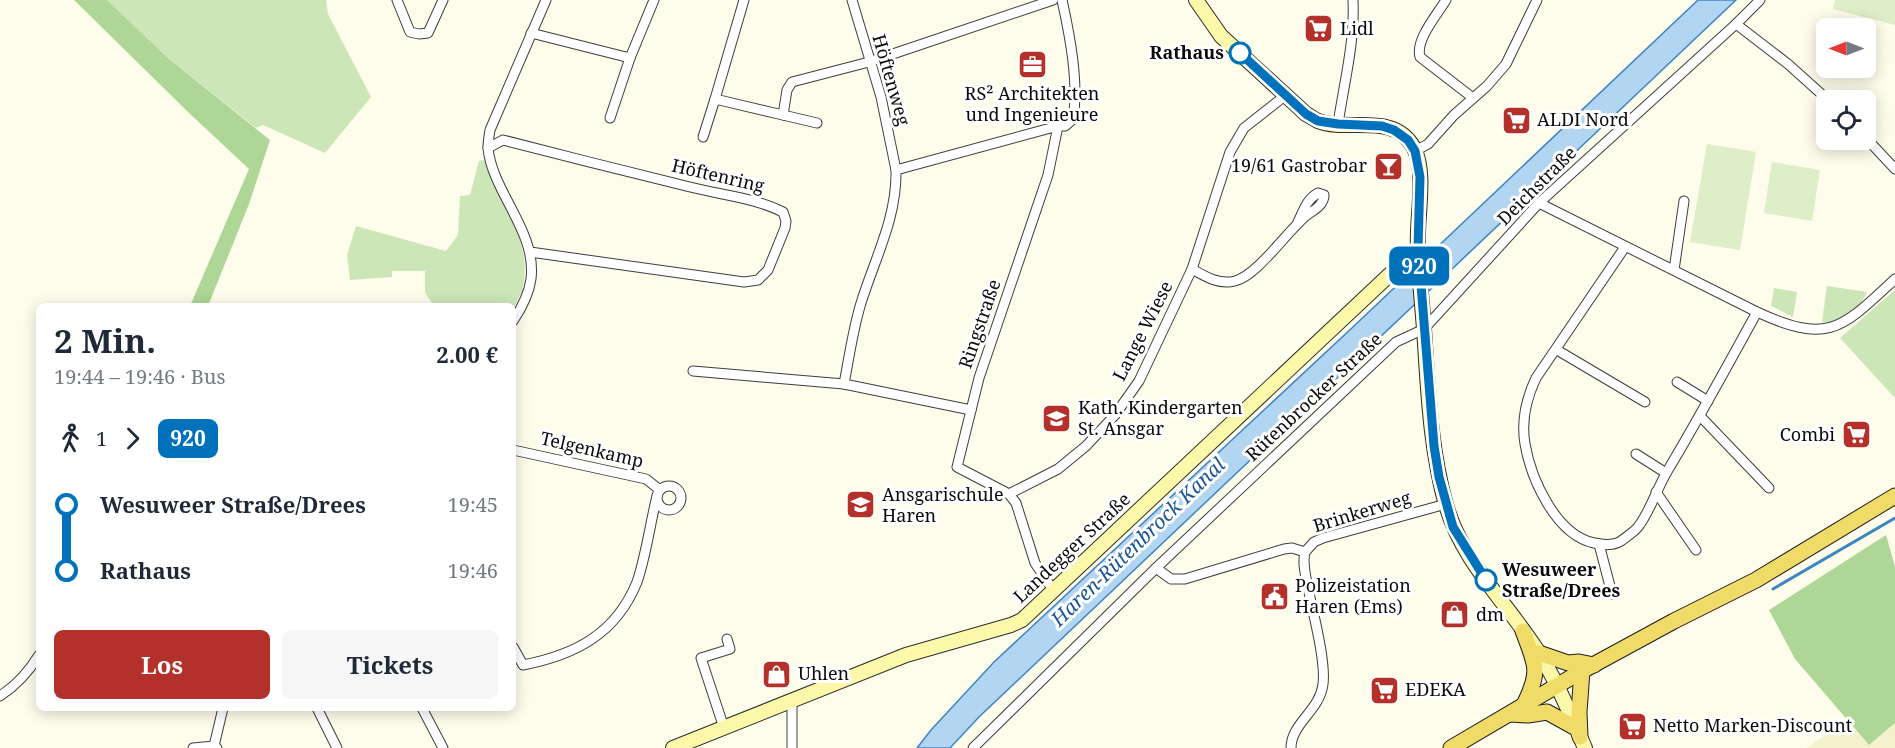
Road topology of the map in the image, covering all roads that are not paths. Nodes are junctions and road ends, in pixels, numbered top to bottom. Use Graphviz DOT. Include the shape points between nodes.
graph roads {
  1 [pos="397,0"];
  2 [pos="444,0"];
  3 [pos="546,0"];
  4 [pos="654,0"];
  5 [pos="744,0"];
  6 [pos="852,0"];
  7 [pos="1053,0"];
  8 [pos="1062,0"];
  9 [pos="1196,0"];
  10 [pos="1353,0"];
  11 [pos="1446,0"];
  12 [pos="1537,0"];
  13 [pos="1760,0"];
  14 [pos="1736,24"];
  15 [pos="531,33"];
  16 [pos="630,58"];
  17 [pos="869,62"];
  18 [pos="1817,90"];
  19 [pos="1286,95"];
  20 [pos="1473,98"];
  21 [pos="715,99"];
  22 [pos="783,115"];
  23 [pos="610,118"];
  24 [pos="817,123"];
  25 [pos="1338,124"];
  26 [pos="1058,126"];
  27 [pos="703,137"];
  28 [pos="488,148"];
  29 [pos="1876,149"];
  30 [pos="1415,151"];
  31 [pos="1895,169"];
  32 [pos="896,170"];
  33 [pos="1684,201"];
  34 [pos="1539,202"];
  35 [pos="1298,222"];
  36 [pos="1625,247"];
  37 [pos="530,252"];
  38 [pos="1418,254"];
  39 [pos="1192,269"];
  40 [pos="1674,270"];
  41 [pos="1895,279"];
  42 [pos="1757,312"];
  43 [pos="516,316"];
  44 [pos="1424,329"];
  45 [pos="1557,350"];
  46 [pos="693,371"];
  47 [pos="1677,382"];
  48 [pos="844,384"];
  49 [pos="1708,401"];
  50 [pos="1645,402"];
  51 [pos="970,410"];
  52 [pos="1701,417"];
  53 [pos="516,451"];
  54 [pos="1636,454"];
  55 [pos="1666,473"];
  56 [pos="1769,488"];
  57 [pos="1656,492"];
  58 [pos="1009,494"];
  59 [pos="1895,496"];
  60 [pos="1446,504"];
  61 [pos="1599,544"];
  62 [pos="1696,550"];
  63 [pos="1305,552"];
  64 [pos="1156,568"];
  65 [pos="1053,591"];
  66 [pos="1612,594"];
  67 [pos="1523,631"];
  68 [pos="727,639"];
  69 [pos="516,652"];
  70 [pos="1539,653"];
  71 [pos="36,660"];
  72 [pos="1588,668"];
  73 [pos="1558,685"];
  74 [pos="0,696"];
  75 [pos="792,702"];
  76 [pos="1516,710"];
  77 [pos="222,711"];
  78 [pos="319,711"];
  79 [pos="424,711"];
  80 [pos="724,728"];
  81 [pos="1581,738"];
  82 [pos="216,747"];
  83 [pos="193,748"];
  84 [pos="338,748"];
  85 [pos="443,748"];
  86 [pos="673,748"];
  87 [pos="792,748"];
  88 [pos="973,748"];
  89 [pos="1291,748"];
  90 [pos="1451,748"];
  1 -- 2 [label="street" via="410,32 420,34 428,33"];
  3 -- 15 [label="street"];
  4 -- 16 [label="street"];
  5 -- 21 [label="street"];
  6 -- 17 [label="street, Höftenweg"];
  7 -- 17 [label="street"];
  8 -- 26 [label="street, Ringstraße" via="1075,94 1073,119"];
  9 -- 19 [label="main road" via="1221,36"];
  10 -- 25 [label="street" via="1352,40"];
  11 -- 20 [label="street" via="1420,42 1420,57"];
  12 -- 20 [label="street" via="1506,64"];
  13 -- 14 [label="street, Deichstraße"];
  14 -- 18 [label="street"];
  14 -- 34 [label="street, Deichstraße"];
  15 -- 16 [label="street"];
  15 -- 28 [label="street" via="490,130"];
  16 -- 23 [label="street"];
  17 -- 22 [label="street" via="792,82"];
  17 -- 32 [label="street, Höftenweg" via="881,97"];
  19 -- 25 [label="main road" via="1318,121"];
  19 -- 39 [label="street, Lange Wiese" via="1244,128 1230,152"];
  20 -- 30 [label="street" via="1428,144"];
  21 -- 22 [label="street"];
  21 -- 27 [label="street"];
  22 -- 24 [label="street"];
  25 -- 30 [label="main road" via="1394,130"];
  26 -- 32 [label="street"];
  26 -- 51 [label="street, Ringstraße" via="1042,197"];
  28 -- 37 [label="street"];
  28 -- 37 [label="street, Höftenring" via="503,140 756,201 783,213 786,221 768,270 759,280 744,282"];
  29 -- 31 [label="street"];
  30 -- 38 [label="main road" via="1420,177"];
  32 -- 48 [label="street" via="892,215 860,305"];
  33 -- 40 [label="street"];
  34 -- 36 [label="street"];
  34 -- 44 [label="street, Deichstraße"];
  35 -- 39 [label="street, Lange Wiese" via="1250,273 1237,280 1222,282"];
  36 -- 40 [label="street"];
  36 -- 45 [label="street"];
  37 -- 43 [label="street" via="531,279"];
  38 -- 44 [label="main road"];
  38 -- 65 [label="main road, Landegger Straße"];
  39 -- 58 [label="street, Lange Wiese" via="1139,381 1115,416 1058,469"];
  40 -- 42 [label="street"];
  41 -- 42 [label="street" via="1860,312 1824,329 1791,327"];
  42 -- 49 [label="street"];
  44 -- 60 [label="main road" via="1434,446"];
  44 -- 64 [label="street, Rütenbrocker Straße" via="1396,342"];
  45 -- 50 [label="street"];
  45 -- 61 [label="street" via="1528,394 1525,444 1535,478 1551,509 1574,534"];
  46 -- 48 [label="street"];
  47 -- 49 [label="street"];
  48 -- 51 [label="street"];
  49 -- 52 [label="street"];
  51 -- 58 [label="street, Ringstraße" via="957,467"];
  52 -- 55 [label="street"];
  52 -- 56 [label="street"];
  53 -- 69 [label="street, Telgenkamp" via="646,479 658,493 637,580 619,614 594,639 553,659 523,665"];
  54 -- 55 [label="street"];
  55 -- 57 [label="street"];
  57 -- 61 [label="street" via="1638,528 1617,543"];
  57 -- 62 [label="street"];
  58 -- 65 [label="street" via="1016,503 1035,563"];
  59 -- 72 [label="main road" via="1756,580"];
  60 -- 63 [label="street, Brinkerweg" via="1323,538"];
  60 -- 67 [label="main road" via="1463,545"];
  61 -- 66 [label="street"];
  63 -- 64 [label="street, Brinkerweg" via="1284,549 1178,581"];
  63 -- 89 [label="street" via="1304,568 1323,684 1315,708 1293,735"];
  64 -- 88 [label="street, Rütenbrocker Straße"];
  65 -- 75 [label="main road, Landegger Straße" via="1022,620 1011,625 906,655"];
  67 -- 70 [label="main road"];
  67 -- 76 [label="main road" via="1536,667 1533,687"];
  68 -- 80 [label="street" via="730,649 701,657"];
  70 -- 72 [label="main road" via="1568,663 1579,662"];
  70 -- 73 [label="main road"];
  71 -- 74 [label="street" via="16,686"];
  72 -- 73 [label="main road"];
  72 -- 81 [label="main road" via="1579,712"];
  73 -- 76 [label="main road"];
  73 -- 81 [label="main road"];
  75 -- 80 [label="main road, Landegger Straße"];
  75 -- 87 [label="street"];
  76 -- 81 [label="main road" via="1527,715 1547,712"];
  76 -- 90 [label="main road"];
  77 -- 82 [label="street"];
  78 -- 84 [label="street"];
  79 -- 85 [label="street"];
  80 -- 86 [label="main road, Landegger Straße"];
  82 -- 83 [label="street"];
}
